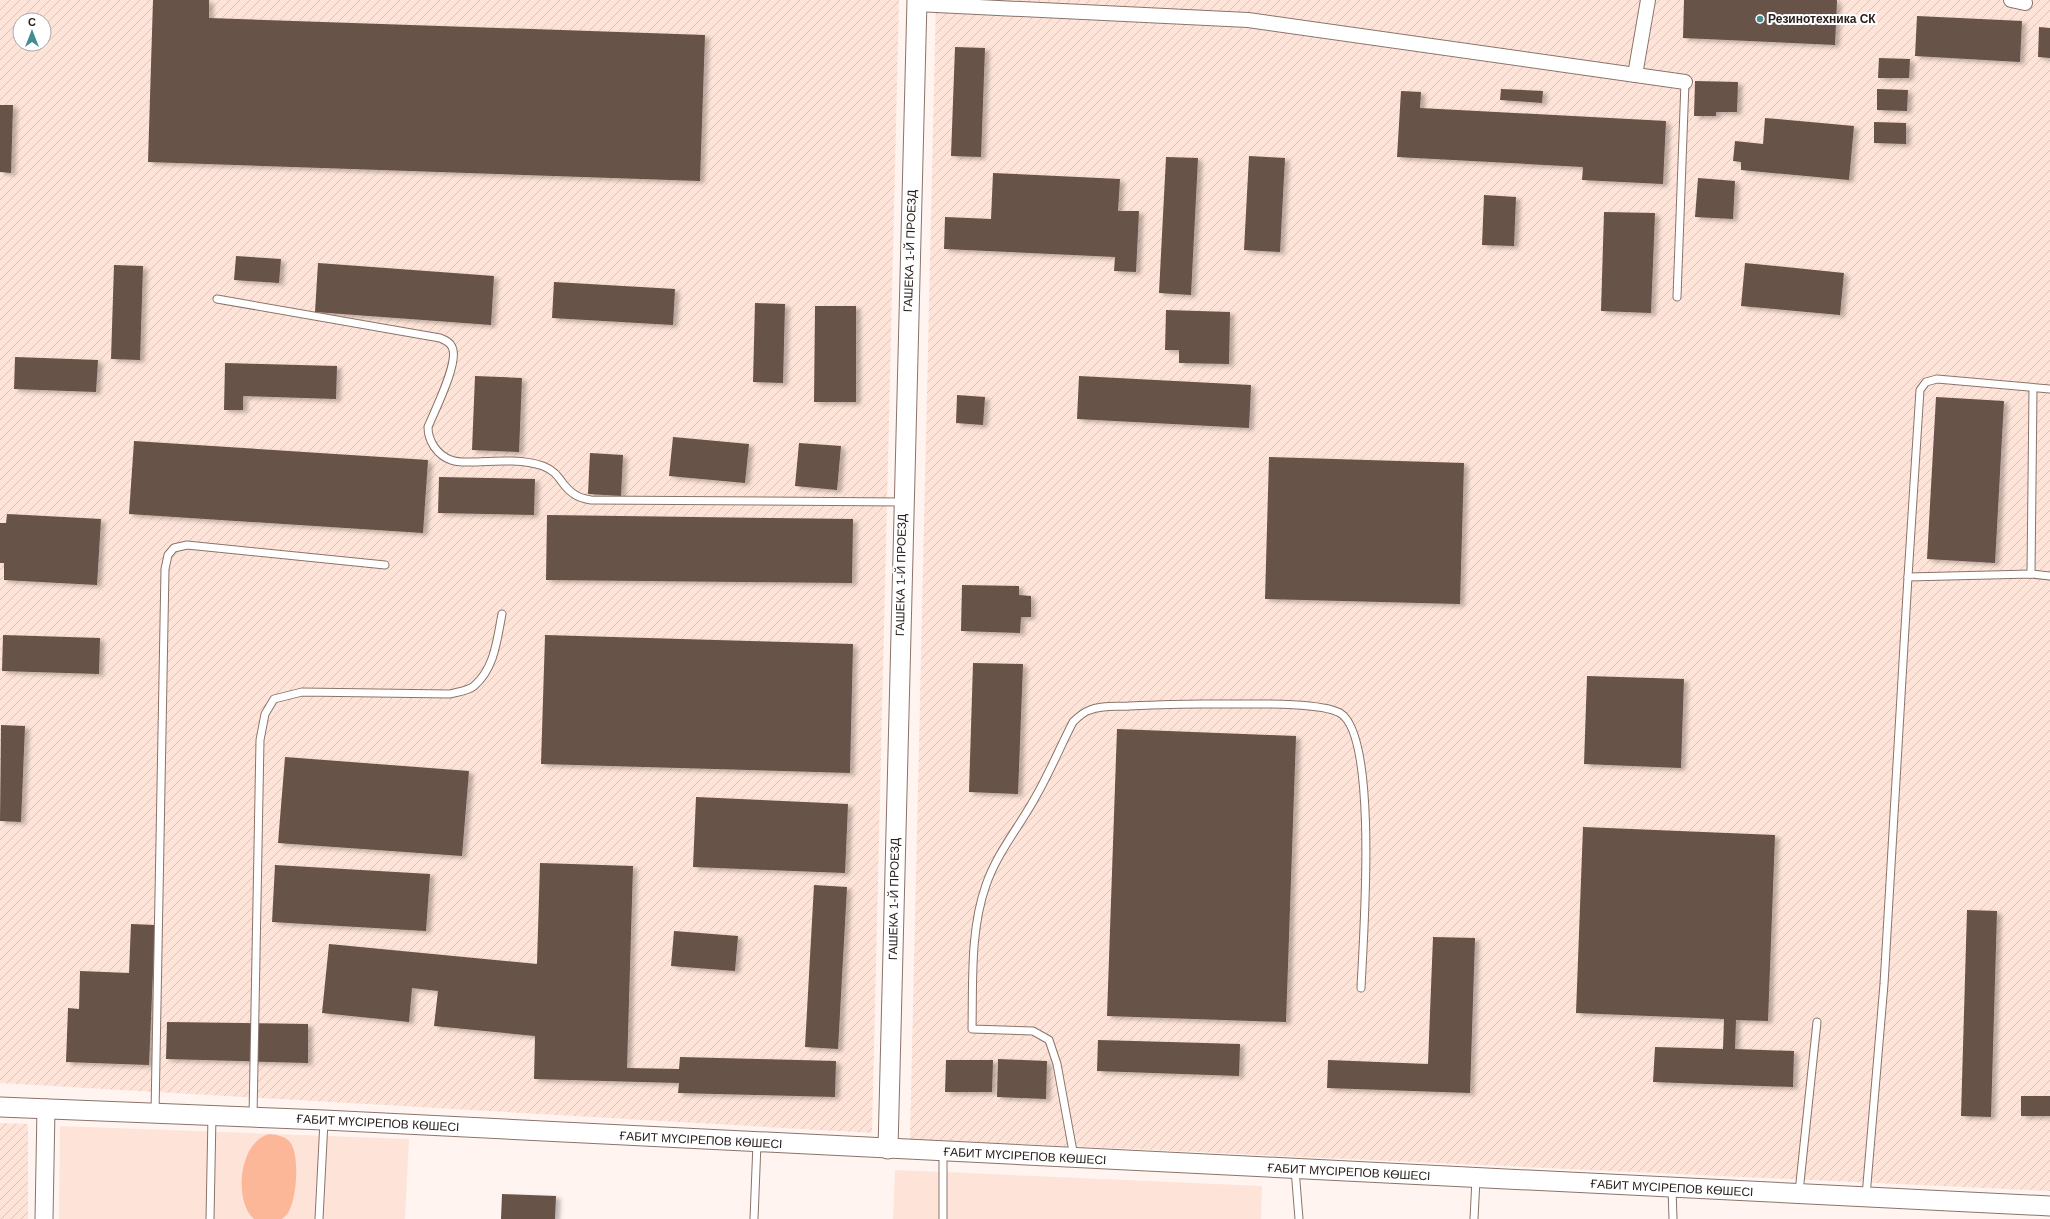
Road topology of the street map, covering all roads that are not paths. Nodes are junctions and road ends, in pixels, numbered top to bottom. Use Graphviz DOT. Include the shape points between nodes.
graph roads {
  1 [pos="1648,0"];
  2 [pos="2011,0"];
  3 [pos="917,2"];
  4 [pos="2025,2"];
  5 [pos="1635,75"];
  6 [pos="1685,82"];
  7 [pos="1677,297"];
  8 [pos="217,299"];
  9 [pos="2033,388"];
  10 [pos="2050,389"];
  11 [pos="903,502"];
  12 [pos="385,566"];
  13 [pos="2032,574"];
  14 [pos="2050,576"];
  15 [pos="1908,577"];
  16 [pos="502,614"];
  17 [pos="1361,988"];
  18 [pos="1817,1022"];
  19 [pos="0,1107"];
  20 [pos="46,1108"];
  21 [pos="155,1113"];
  22 [pos="212,1115"];
  23 [pos="253,1117"];
  24 [pos="324,1120"];
  25 [pos="757,1143"];
  26 [pos="888,1149"];
  27 [pos="943,1152"];
  28 [pos="1074,1158"];
  29 [pos="1295,1169"];
  30 [pos="1476,1178"];
  31 [pos="1672,1188"];
  32 [pos="1798,1194"];
  33 [pos="1866,1197"];
  34 [pos="2050,1206"];
  35 [pos="44,1219"];
  36 [pos="210,1219"];
  37 [pos="319,1219"];
  38 [pos="754,1219"];
  39 [pos="943,1219"];
  40 [pos="1299,1219"];
  41 [pos="1474,1219"];
  42 [pos="1673,1219"];
  1 -- 5 [label="street"];
  2 -- 4 [label="street"];
  3 -- 5 [label="street" via="1248,20"];
  3 -- 11 [label="main road, ГАШЕКА 1-Й ПРОЕЗД"];
  5 -- 6 [label="street"];
  6 -- 7 [label="lane"];
  8 -- 11 [label="lane" via="440,338 448,342 453,348 454,362 428,427 428,437 437,450 452,461 509,461 540,466 558,475 574,494 591,500"];
  9 -- 10 [label="lane"];
  9 -- 13 [label="lane"];
  9 -- 15 [label="lane" via="1937,379 1926,382 1920,390"];
  11 -- 26 [label="main road, ГАШЕКА 1-Й ПРОЕЗД"];
  12 -- 21 [label="lane" via="188,545 174,548 168,555 165,569"];
  13 -- 14 [label="lane"];
  13 -- 15 [label="lane"];
  15 -- 33 [label="lane" via="1884,984"];
  16 -- 23 [label="lane" via="493,658 487,671 473,687 450,694 302,692 274,699 265,714 260,740"];
  17 -- 28 [label="lane" via="1367,846 1359,748 1349,720 1327,708 1295,705 1191,704 1098,707 1080,715 1073,722 1036,798 986,884 976,934 972,1007 972,1029 1033,1031 1049,1040 1057,1064"];
  18 -- 32 [label="lane"];
  19 -- 20 [label="main road, ҒАБИТ МҮСІРЕПОВ КӨШЕСІ"];
  20 -- 21 [label="main road, ҒАБИТ МҮСІРЕПОВ КӨШЕСІ"];
  20 -- 35 [label="street"];
  21 -- 22 [label="main road, ҒАБИТ МҮСІРЕПОВ КӨШЕСІ"];
  22 -- 23 [label="main road, ҒАБИТ МҮСІРЕПОВ КӨШЕСІ"];
  22 -- 36 [label="lane"];
  23 -- 24 [label="main road, ҒАБИТ МҮСІРЕПОВ КӨШЕСІ"];
  24 -- 25 [label="main road, ҒАБИТ МҮСІРЕПОВ КӨШЕСІ"];
  24 -- 37 [label="lane"];
  25 -- 26 [label="main road, ҒАБИТ МҮСІРЕПОВ КӨШЕСІ"];
  25 -- 38 [label="lane"];
  26 -- 27 [label="main road, ҒАБИТ МҮСІРЕПОВ КӨШЕСІ"];
  27 -- 28 [label="main road, ҒАБИТ МҮСІРЕПОВ КӨШЕСІ"];
  27 -- 39 [label="lane"];
  28 -- 29 [label="main road, ҒАБИТ МҮСІРЕПОВ КӨШЕСІ"];
  29 -- 30 [label="main road, ҒАБИТ МҮСІРЕПОВ КӨШЕСІ"];
  29 -- 40 [label="lane"];
  30 -- 31 [label="main road, ҒАБИТ МҮСІРЕПОВ КӨШЕСІ"];
  30 -- 41 [label="lane"];
  31 -- 32 [label="main road, ҒАБИТ МҮСІРЕПОВ КӨШЕСІ"];
  31 -- 42 [label="lane"];
  32 -- 33 [label="main road, ҒАБИТ МҮСІРЕПОВ КӨШЕСІ"];
  33 -- 34 [label="main road, ҒАБИТ МҮСІРЕПОВ КӨШЕСІ"];
}
